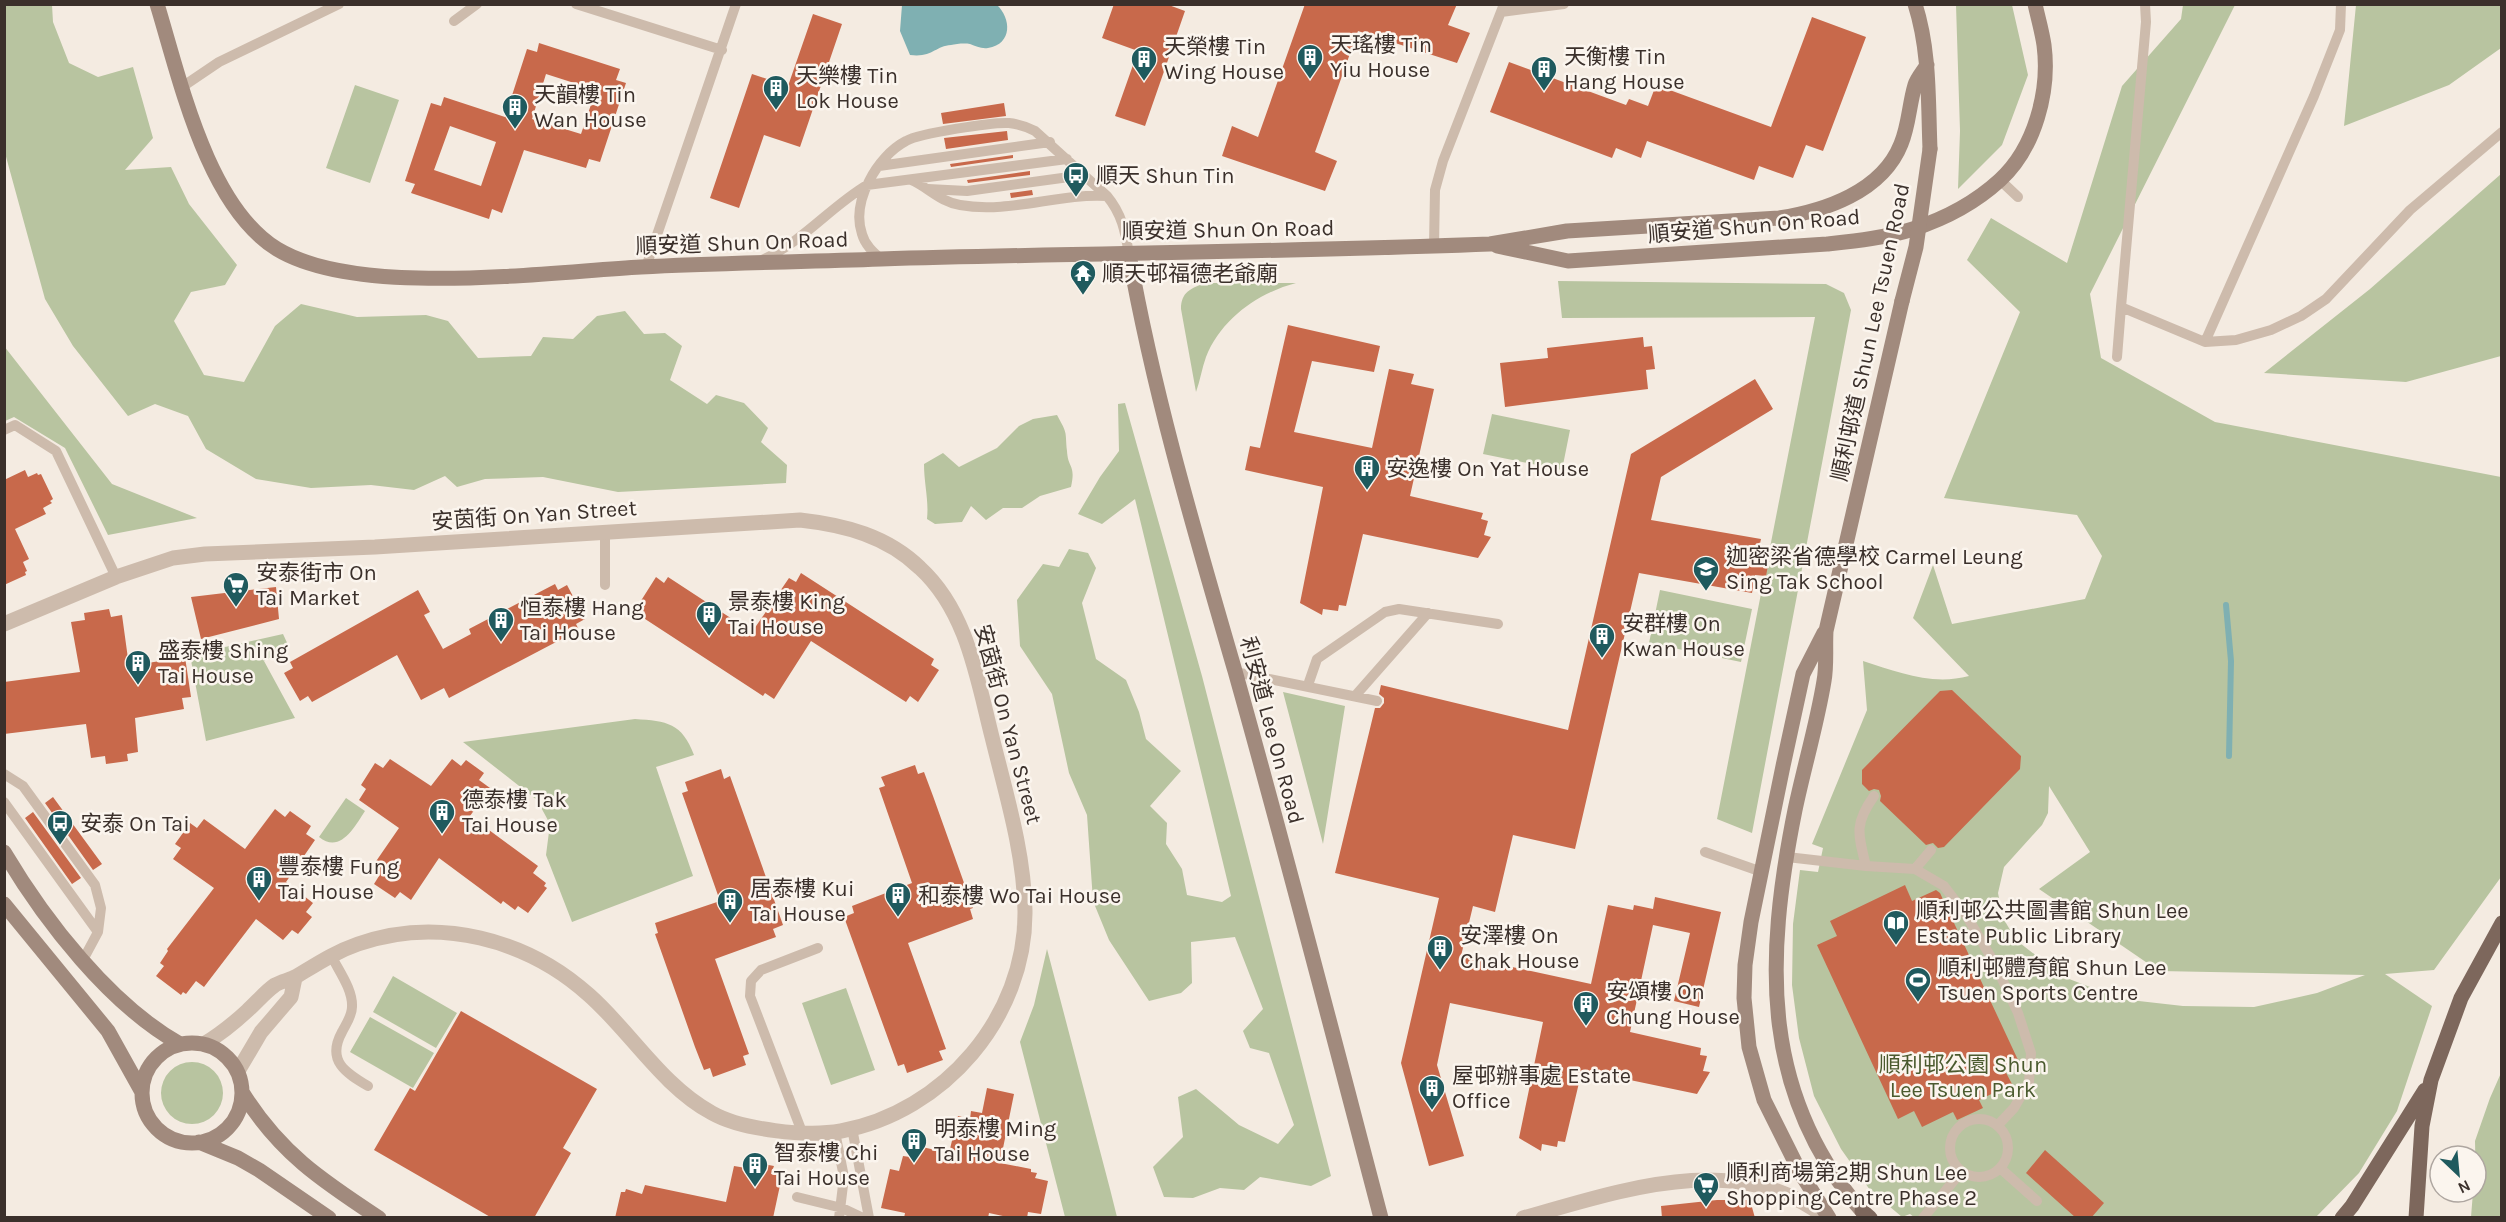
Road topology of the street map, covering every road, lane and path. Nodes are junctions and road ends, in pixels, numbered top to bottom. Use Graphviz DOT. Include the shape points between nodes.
graph roads {
  1 [pos="157,4"];
  2 [pos="339,4"];
  3 [pos="477,4"];
  4 [pos="576,4"];
  5 [pos="736,4"];
  6 [pos="1564,4"];
  7 [pos="1915,4"];
  8 [pos="2035,4"];
  9 [pos="2145,4"];
  10 [pos="2341,4"];
  11 [pos="1503,8"];
  12 [pos="454,21"];
  13 [pos="722,50"];
  14 [pos="1927,65"];
  15 [pos="182,87"];
  16 [pos="2502,132"];
  17 [pos="1050,142"];
  18 [pos="1067,159"];
  19 [pos="879,166"];
  20 [pos="1084,175"];
  21 [pos="908,179"];
  22 [pos="2000,180"];
  23 [pos="867,185"];
  24 [pos="928,189"];
  25 [pos="1107,196"];
  26 [pos="2018,197"];
  27 [pos="1490,244"];
  28 [pos="1434,246"];
  29 [pos="1129,254"];
  30 [pos="881,259"];
  31 [pos="754,264"];
  32 [pos="646,267"];
  33 [pos="2121,307"];
  34 [pos="2205,342"];
  35 [pos="2117,357"];
  36 [pos="4,430"];
  37 [pos="605,531"];
  38 [pos="116,577"];
  39 [pos="605,585"];
  40 [pos="1428,613"];
  41 [pos="4,624"];
  42 [pos="1498,624"];
  43 [pos="1826,631"];
  44 [pos="1235,672"];
  45 [pos="1308,686"];
  46 [pos="1355,696"];
  47 [pos="1377,701"];
  48 [pos="4,774"];
  49 [pos="1874,796"];
  50 [pos="4,802"];
  51 [pos="1931,850"];
  52 [pos="4,852"];
  53 [pos="1705,852"];
  54 [pos="1787,857"];
  55 [pos="1866,866"];
  56 [pos="1915,868"];
  57 [pos="1762,872"];
  58 [pos="4,904"];
  59 [pos="2502,923"];
  60 [pos="99,932"];
  61 [pos="818,948"];
  62 [pos="331,955"];
  63 [pos="83,960"];
  64 [pos="295,978"];
  65 [pos="180,1044"];
  66 [pos="204,1044"];
  67 [pos="238,1071"];
  68 [pos="2431,1080"];
  69 [pos="368,1086"];
  70 [pos="142,1092"];
  71 [pos="242,1092"];
  72 [pos="1998,1125"];
  73 [pos="852,1128"];
  74 [pos="802,1131"];
  75 [pos="835,1132"];
  76 [pos="199,1142"];
  77 [pos="2000,1168"];
  78 [pos="1961,1172"];
  79 [pos="796,1197"];
  80 [pos="2037,1201"];
  81 [pos="841,1213"];
  82 [pos="1545,1215"];
  83 [pos="1867,1215"];
  84 [pos="329,1218"];
  85 [pos="379,1218"];
  86 [pos="863,1218"];
  87 [pos="869,1218"];
  88 [pos="1382,1218"];
  89 [pos="1523,1218"];
  90 [pos="1827,1218"];
  91 [pos="1923,1218"];
  92 [pos="2342,1218"];
  93 [pos="2416,1218"];
  1 -- 15 [label="street, 順安道 Shun On Road"];
  2 -- 15 [label="lane" via="219,63"];
  3 -- 12 [label="lane"];
  4 -- 13 [label="lane"];
  5 -- 13 [label="lane"];
  6 -- 11 [label="lane"];
  7 -- 14 [label="street, 順利邨道 Shun Lee Tsuen Road" via="1923,28"];
  8 -- 22 [label="street, 順安道 Shun On Road" via="2044,46 2044,86 2035,127 2017,160"];
  9 -- 33 [label="lane"];
  10 -- 34 [label="lane" via="2340,30 2314,96"];
  11 -- 28 [label="lane" via="1443,161 1435,190"];
  13 -- 32 [label="lane"];
  14 -- 27 [label="street, 順安道 Shun On Road" via="1915,83 1907,125 1893,159 1857,192 1836,204 1810,214 1779,219 1567,231"];
  14 -- 43 [label="street, 順利邨道 Shun Lee Tsuen Road, bridge" via="1930,149 1916,247"];
  15 -- 32 [label="street, 順安道 Shun On Road" via="223,189 246,224 298,260 330,269 443,278"];
  16 -- 34 [label="lane" via="2410,210 2326,298 2301,316 2236,340"];
  17 -- 18 [label="lane"];
  17 -- 19 [label="lane"];
  17 -- 19 [label="lane" via="1029,128 1007,123 920,135 890,152"];
  18 -- 20 [label="lane"];
  18 -- 21 [label="lane"];
  19 -- 23 [label="lane"];
  20 -- 24 [label="lane" via="967,191"];
  20 -- 25 [label="lane"];
  21 -- 23 [label="lane"];
  21 -- 24 [label="lane"];
  22 -- 26 [label="lane"];
  22 -- 27 [label="street, 順安道 Shun On Road" via="1956,211 1912,230 1869,239 1568,261"];
  23 -- 30 [label="lane" via="860,203 860,229 866,243"];
  23 -- 31 [label="lane" via="801,238"];
  24 -- 25 [label="lane" via="946,202 978,207 1033,204 1074,195"];
  25 -- 29 [label="lane" via="1123,221"];
  27 -- 28 [label="street, 順安道 Shun On Road"];
  28 -- 29 [label="street, 順安道 Shun On Road"];
  29 -- 30 [label="street, 順安道 Shun On Road"];
  29 -- 44 [label="street, 利安道 Lee On Road" via="1166,429"];
  30 -- 31 [label="street, 順安道 Shun On Road"];
  31 -- 32 [label="street, 順安道 Shun On Road"];
  33 -- 34 [label="lane"];
  33 -- 35 [label="lane"];
  36 -- 38 [label="lane" via="15,425 56,450"];
  37 -- 38 [label="street, 安茵街 On Yan Street" via="205,554 173,558"];
  37 -- 39 [label="lane"];
  37 -- 73 [label="street, 安茵街 On Yan Street" via="800,520 855,530 897,548 922,570 945,597 965,639 1018,848 1025,913 1020,960 999,1015 961,1067 902,1110"];
  38 -- 41 [label="street, 安茵街 On Yan Street"];
  40 -- 42 [label="lane"];
  40 -- 45 [label="lane" via="1399,609 1384,612 1317,658"];
  40 -- 46 [label="lane"];
  43 -- 54 [label="street, 順利邨道 Shun Lee Tsuen Road" via="1825,679"];
  43 -- 57 [label="street, 順利邨道 Shun Lee Tsuen Road" via="1803,674"];
  44 -- 45 [label="lane"];
  44 -- 88 [label="street, 利安道 Lee On Road"];
  45 -- 46 [label="lane"];
  46 -- 47 [label="lane"];
  48 -- 60 [label="lane" via="23,786 95,885 101,908"];
  49 -- 55 [label="lane" via="1860,815 1860,841"];
  50 -- 60 [label="lane"];
  51 -- 56 [label="lane"];
  52 -- 63 [label="street"];
  53 -- 57 [label="lane"];
  54 -- 55 [label="lane"];
  54 -- 83 [label="street, 順利邨道 Shun Lee Tsuen Road" via="1777,960 1786,1065 1797,1105 1815,1142"];
  55 -- 56 [label="lane"];
  56 -- 72 [label="lane" via="1944,886 1966,915 1995,964 2031,1053 2029,1082 2014,1108"];
  57 -- 90 [label="street, 順利邨道 Shun Lee Tsuen Road" via="1745,965 1749,1047 1776,1128"];
  58 -- 70 [label="street" via="108,1031"];
  59 -- 68 [label="main road" via="2462,998"];
  60 -- 63 [label="lane"];
  61 -- 74 [label="lane" via="761,970 751,981 750,996"];
  62 -- 64 [label="street, 安茵街 On Yan Street"];
  62 -- 69 [label="lane" via="352,1001 351,1016 336,1046 338,1062 348,1075"];
  62 -- 74 [label="street, 安茵街 On Yan Street" via="379,938 422,932 457,933 507,945 553,968 589,995 669,1080 713,1114 756,1127"];
  63 -- 65 [label="street" via="117,998"];
  64 -- 66 [label="street, 安茵街 On Yan Street" via="272,987"];
  64 -- 67 [label="street" via="291,997 261,1032"];
  65 -- 66 [label="street"];
  65 -- 70 [label="street" via="158,1057 149,1068"];
  66 -- 67 [label="street" via="225,1054"];
  67 -- 71 [label="street"];
  68 -- 92 [label="main road"];
  68 -- 93 [label="main road" via="2422,1126"];
  70 -- 76 [label="street" via="148,1115 164,1134"];
  71 -- 76 [label="street" via="238,1111 227,1128"];
  71 -- 85 [label="street" via="284,1148 321,1179"];
  72 -- 77 [label="lane" via="2008,1141"];
  72 -- 78 [label="lane" via="1990,1120 1971,1119 1956,1129 1950,1156"];
  73 -- 75 [label="street, 安茵街 On Yan Street"];
  73 -- 87 [label="lane"];
  74 -- 75 [label="street, 安茵街 On Yan Street"];
  75 -- 81 [label="lane" via="844,1177"];
  76 -- 84 [label="street" via="252,1166"];
  77 -- 78 [label="lane" via="1985,1176"];
  77 -- 80 [label="lane"];
  78 -- 91 [label="lane"];
  79 -- 81 [label="lane"];
  81 -- 86 [label="lane"];
  82 -- 89 [label="street"];
  82 -- 90 [label="street" via="1638,1187 1702,1180 1749,1184 1787,1193"];
}
